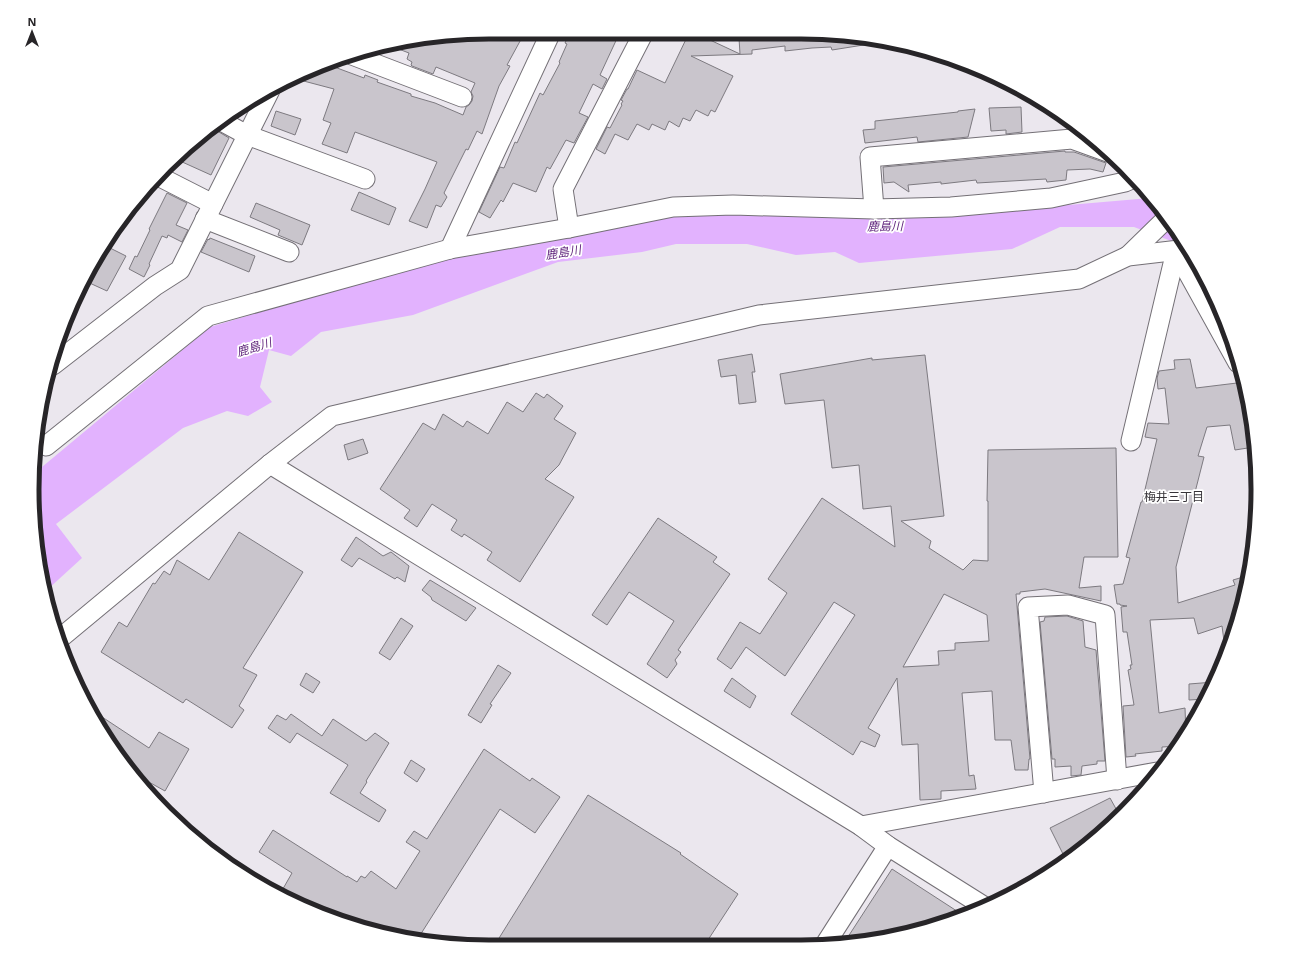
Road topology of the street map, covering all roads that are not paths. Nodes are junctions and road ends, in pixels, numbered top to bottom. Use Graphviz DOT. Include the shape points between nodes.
graph roads {
  1 [pos="548,39"];
  2 [pos="640,39"];
  3 [pos="359,59"];
  4 [pos="462,97"];
  5 [pos="266,98"];
  6 [pos="227,124"];
  7 [pos="248,135"];
  8 [pos="1092,146"];
  9 [pos="163,179"];
  10 [pos="365,179"];
  11 [pos="1128,181"];
  12 [pos="874,208"];
  13 [pos="209,212"];
  14 [pos="1163,222"];
  15 [pos="569,228"];
  16 [pos="450,249"];
  17 [pos="1182,250"];
  18 [pos="289,252"];
  19 [pos="1128,256"];
  20 [pos="1222,330"];
  21 [pos="58,361"];
  22 [pos="1131,441"];
  23 [pos="41,445"];
  24 [pos="270,464"];
  25 [pos="64,635"];
  26 [pos="1150,773"];
  27 [pos="1117,780"];
  28 [pos="1044,793"];
  29 [pos="861,826"];
  30 [pos="888,846"];
  31 [pos="979,903"];
  32 [pos="829,939"];
  1 -- 16 [label="street"];
  2 -- 15 [label="street" via="563,189"];
  3 -- 4 [label="street"];
  5 -- 7 [label="street"];
  6 -- 7 [label="street"];
  7 -- 10 [label="street"];
  7 -- 13 [label="street"];
  8 -- 12 [label="street" via="1072,139 870,157"];
  9 -- 13 [label="street"];
  11 -- 12 [label="street" via="1051,198 952,207"];
  12 -- 15 [label="street" via="733,205 673,207"];
  13 -- 18 [label="street"];
  13 -- 21 [label="street" via="180,270 155,286"];
  14 -- 19 [label="street"];
  15 -- 16 [label="street"];
  16 -- 23 [label="street" via="208,316"];
  17 -- 19 [label="street"];
  17 -- 20 [label="street"];
  17 -- 22 [label="street"];
  19 -- 24 [label="street" via="1079,279 759,315 340,414 332,416"];
  24 -- 25 [label="street"];
  24 -- 29 [label="street"];
  26 -- 27 [label="street"];
  27 -- 28 [label="street"];
  27 -- 28 [label="street" via="1106,615 1068,605 1028,607"];
  28 -- 29 [label="street"];
  29 -- 30 [label="street"];
  30 -- 31 [label="street"];
  30 -- 32 [label="street"];
}
